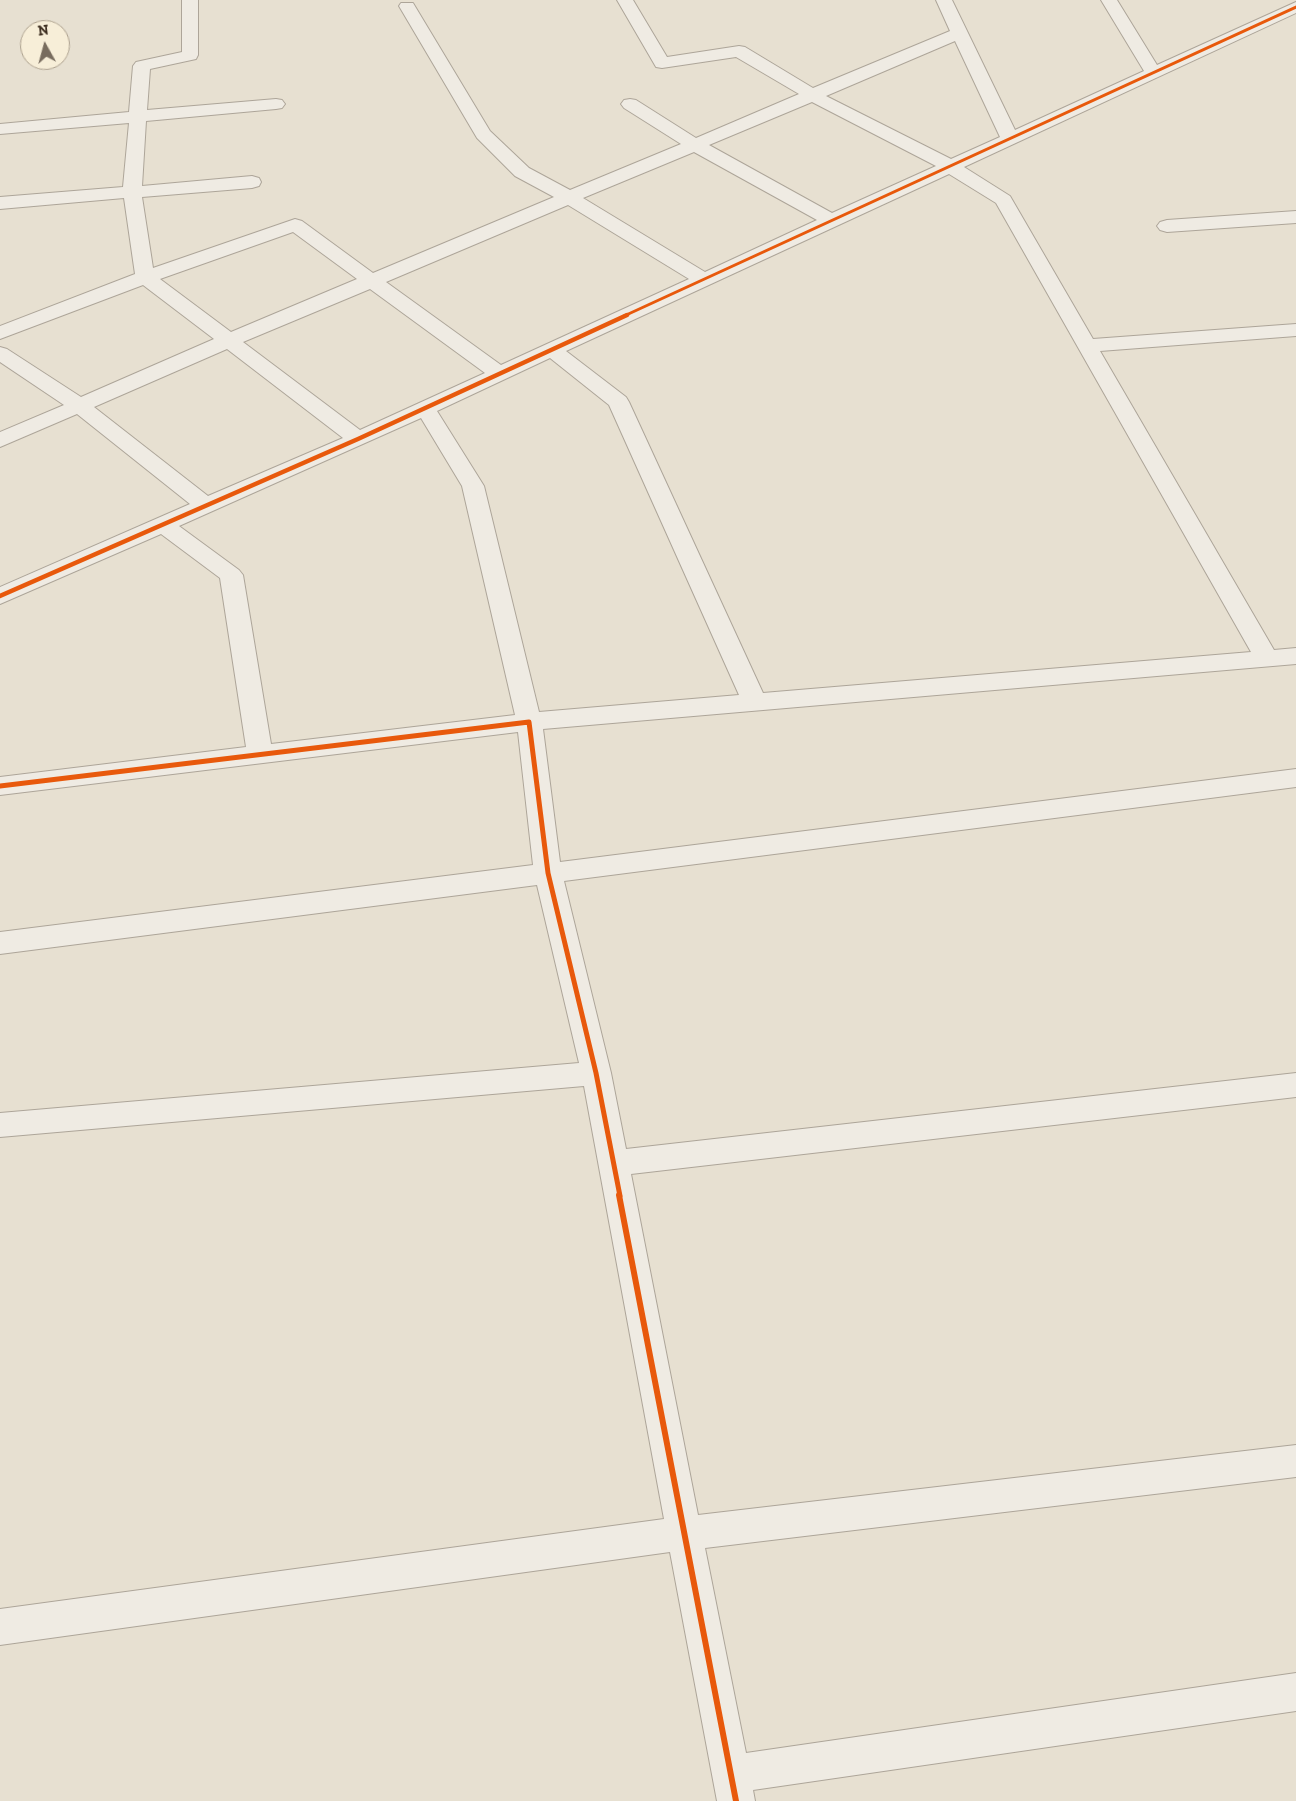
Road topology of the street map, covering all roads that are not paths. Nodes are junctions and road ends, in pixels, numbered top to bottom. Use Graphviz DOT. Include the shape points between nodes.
graph roads {
  1 [pos="190,0"];
  2 [pos="625,0"];
  3 [pos="944,0"];
  4 [pos="1109,0"];
  5 [pos="407,6"];
  6 [pos="1284,6"];
  7 [pos="960,33"];
  8 [pos="1153,72"];
  9 [pos="812,96"];
  10 [pos="276,104"];
  11 [pos="630,104"];
  12 [pos="138,116"];
  13 [pos="0,129"];
  14 [pos="1010,139"];
  15 [pos="695,145"];
  16 [pos="950,166"];
  17 [pos="252,182"];
  18 [pos="132,191"];
  19 [pos="570,198"];
  20 [pos="0,203"];
  21 [pos="1296,217"];
  22 [pos="832,221"];
  23 [pos="1167,226"];
  24 [pos="145,277"];
  25 [pos="704,280"];
  26 [pos="372,282"];
  27 [pos="1296,330"];
  28 [pos="0,333"];
  29 [pos="228,341"];
  30 [pos="1087,346"];
  31 [pos="552,350"];
  32 [pos="0,353"];
  33 [pos="500,374"];
  34 [pos="80,406"];
  35 [pos="425,408"];
  36 [pos="358,439"];
  37 [pos="0,440"];
  38 [pos="206,506"];
  39 [pos="163,525"];
  40 [pos="0,596"];
  41 [pos="1296,656"];
  42 [pos="1267,659"];
  43 [pos="754,703"];
  44 [pos="529,722"];
  45 [pos="260,755"];
  46 [pos="1296,778"];
  47 [pos="0,786"];
  48 [pos="548,873"];
  49 [pos="0,943"];
  50 [pos="596,1073"];
  51 [pos="1296,1085"];
  52 [pos="0,1125"];
  53 [pos="0,1135"];
  54 [pos="613,1163"];
  55 [pos="1296,1461"];
  56 [pos="685,1533"];
  57 [pos="0,1627"];
  58 [pos="1296,1692"];
  59 [pos="734,1788"];
  1 -- 12 [label="street" via="190,55 142,66"];
  2 -- 9 [label="street" via="662,63 739,51"];
  3 -- 7 [label="street"];
  4 -- 8 [label="street"];
  5 -- 19 [label="street" via="483,134 522,172"];
  6 -- 8 [label="street"];
  7 -- 9 [label="street"];
  7 -- 14 [label="street"];
  8 -- 14 [label="street"];
  9 -- 15 [label="street"];
  9 -- 16 [label="street"];
  10 -- 12 [label="street"];
  11 -- 15 [label="street"];
  12 -- 13 [label="street"];
  12 -- 18 [label="street"];
  14 -- 16 [label="street"];
  15 -- 19 [label="street"];
  15 -- 22 [label="street"];
  16 -- 22 [label="street"];
  16 -- 30 [label="street" via="1003,200"];
  17 -- 18 [label="street"];
  18 -- 20 [label="street"];
  18 -- 24 [label="street"];
  19 -- 25 [label="street"];
  19 -- 26 [label="street"];
  21 -- 23 [label="street"];
  22 -- 25 [label="street"];
  24 -- 26 [label="street" via="295,225"];
  24 -- 28 [label="street"];
  24 -- 29 [label="street"];
  25 -- 31 [label="street"];
  26 -- 29 [label="street"];
  26 -- 33 [label="street"];
  27 -- 30 [label="street"];
  29 -- 34 [label="street"];
  29 -- 36 [label="street"];
  30 -- 42 [label="street"];
  31 -- 33 [label="street"];
  31 -- 43 [label="street" via="618,402"];
  32 -- 34 [label="street"];
  33 -- 35 [label="street"];
  34 -- 37 [label="street"];
  34 -- 38 [label="street"];
  35 -- 36 [label="street"];
  35 -- 44 [label="street" via="473,486"];
  36 -- 38 [label="street"];
  38 -- 39 [label="street"];
  39 -- 40 [label="street"];
  39 -- 45 [label="street" via="231,575"];
  41 -- 42 [label="street"];
  42 -- 43 [label="street"];
  43 -- 44 [label="street"];
  44 -- 45 [label="street"];
  44 -- 48 [label="street"];
  45 -- 47 [label="street"];
  46 -- 48 [label="street"];
  48 -- 49 [label="street"];
  48 -- 50 [label="street"];
  50 -- 52 [label="street"];
  50 -- 54 [label="street"];
  51 -- 54 [label="street"];
  52 -- 53 [label="street"];
  54 -- 56 [label="street"];
  55 -- 56 [label="street"];
  56 -- 57 [label="street"];
  56 -- 59 [label="street"];
  58 -- 59 [label="street"];
}
